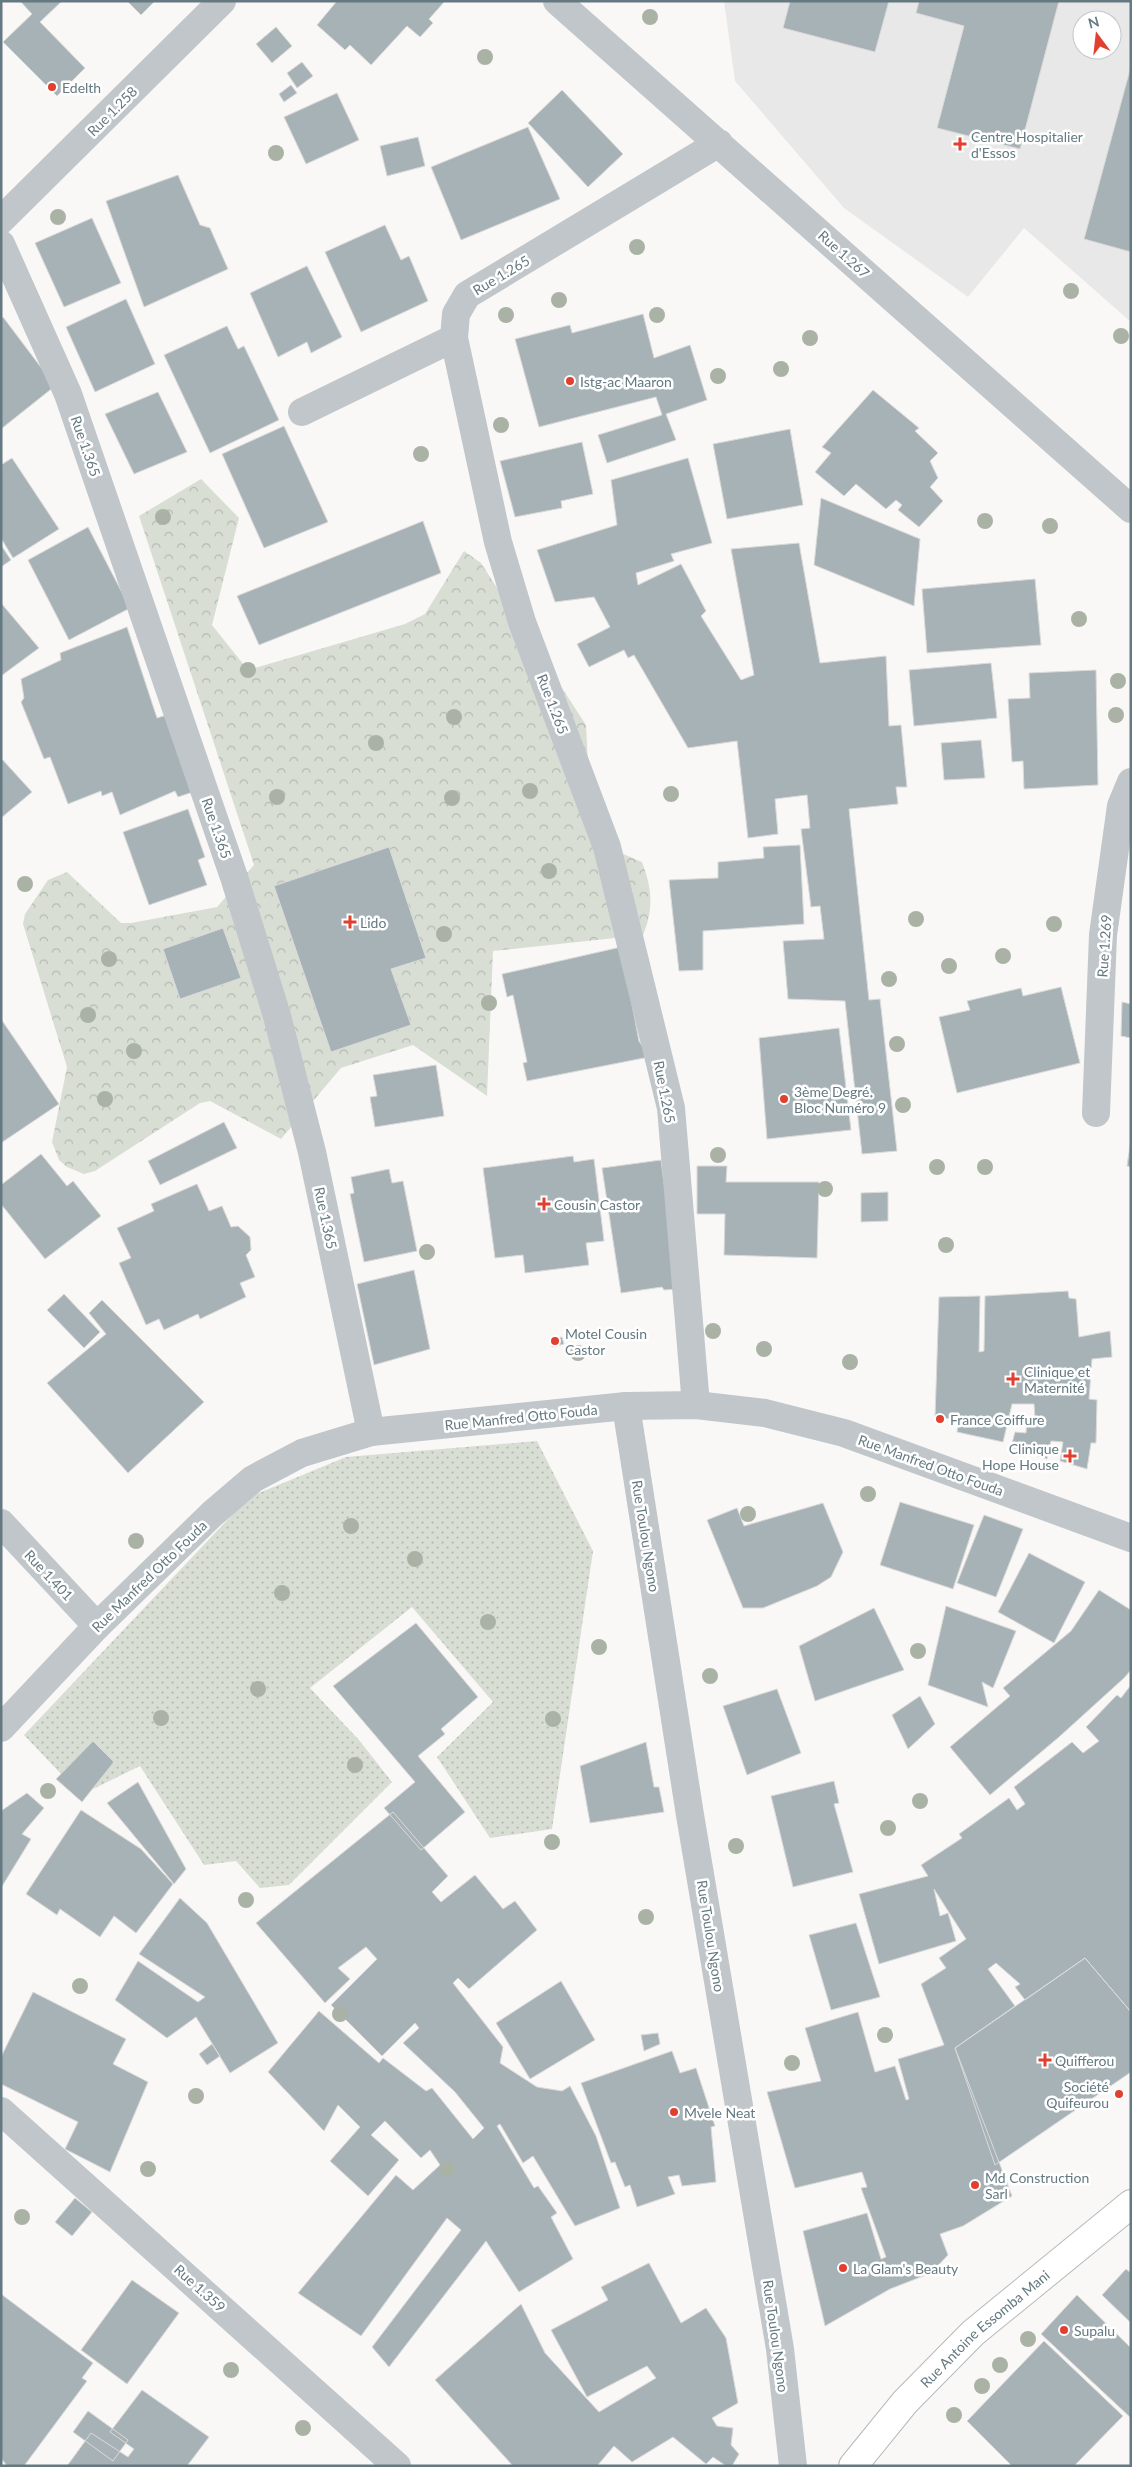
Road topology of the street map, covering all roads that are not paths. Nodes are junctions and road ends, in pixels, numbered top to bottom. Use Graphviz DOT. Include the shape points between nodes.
graph roads {
  1 [pos="222,1"];
  2 [pos="557,1"];
  3 [pos="719,143"];
  4 [pos="1,220"];
  5 [pos="1,244"];
  6 [pos="454,338"];
  7 [pos="302,412"];
  8 [pos="1131,509"];
  9 [pos="1131,782"];
  10 [pos="1096,1113"];
  11 [pos="696,1405"];
  12 [pos="626,1406"];
  13 [pos="371,1432"];
  14 [pos="1,1523"];
  15 [pos="1130,1537"];
  16 [pos="97,1626"];
  17 [pos="1,1728"];
  18 [pos="1,2110"];
  19 [pos="1131,2204"];
  20 [pos="397,2466"];
  21 [pos="793,2466"];
  22 [pos="853,2466"];
  1 -- 4 [label="street, Rue 1.258"];
  2 -- 3 [label="street, Rue 1.267"];
  3 -- 6 [label="street, Rue 1.265" via="468,295 456,314"];
  3 -- 8 [label="street, Rue 1.267"];
  5 -- 13 [label="street, Rue 1.365" via="68,394 235,880 278,1016 312,1152"];
  6 -- 7 [label="street"];
  6 -- 11 [label="street, Rue 1.265" via="498,542 522,622 607,847 671,1108"];
  9 -- 10 [label="street, Rue 1.269" via="1121,806 1103,936"];
  11 -- 12 [label="street, Rue Manfred Otto Fouda"];
  11 -- 15 [label="street, Rue Manfred Otto Fouda" via="765,1413 844,1433"];
  12 -- 13 [label="street, Rue Manfred Otto Fouda"];
  12 -- 21 [label="street, Rue Toulou Ngono" via="780,2349"];
  13 -- 16 [label="street, Rue Manfred Otto Fouda" via="302,1453 253,1479 212,1514"];
  14 -- 16 [label="street, Rue 1.401"];
  16 -- 17 [label="street, Rue Manfred Otto Fouda"];
  18 -- 20 [label="street, Rue 1.359"];
  19 -- 22 [label="main road, Rue Antoine Essomba Mani" via="973,2333 905,2402"];
}
